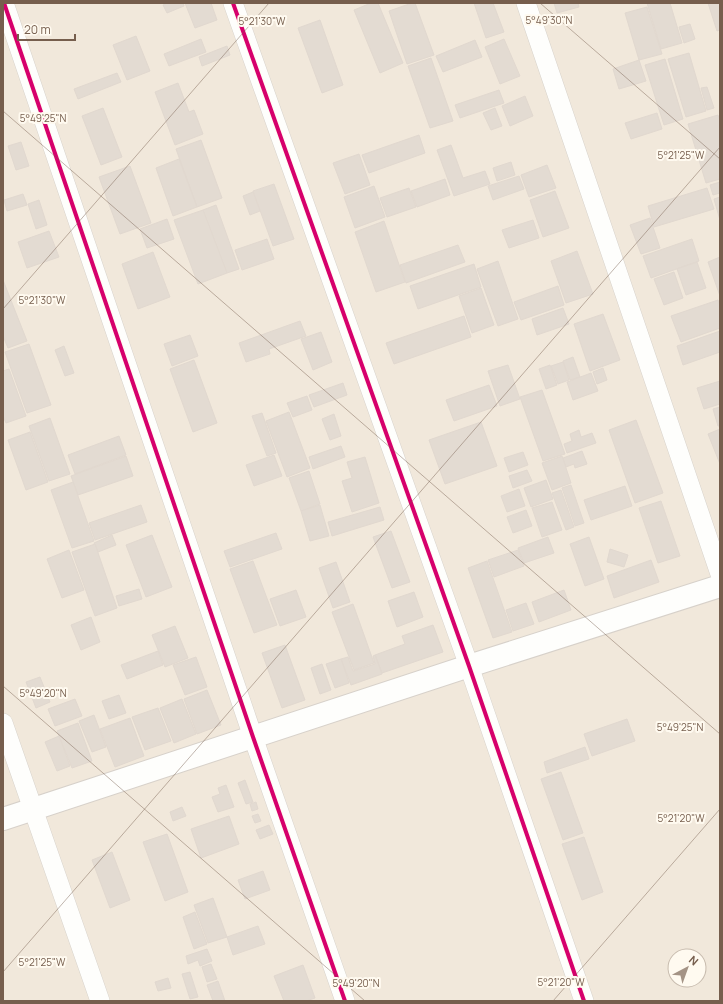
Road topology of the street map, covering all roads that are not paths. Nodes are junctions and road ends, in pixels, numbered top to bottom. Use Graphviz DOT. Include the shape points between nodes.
graph roads {
  1 [pos="4,3"];
  2 [pos="233,3"];
  3 [pos="526,3"];
  4 [pos="720,574"];
  5 [pos="720,586"];
  6 [pos="469,666"];
  7 [pos="3,723"];
  8 [pos="253,737"];
  9 [pos="32,810"];
  10 [pos="3,819"];
  11 [pos="100,1001"];
  12 [pos="345,1001"];
  13 [pos="584,1001"];
  1 -- 8 [label="street"];
  2 -- 6 [label="street"];
  3 -- 4 [label="street"];
  5 -- 6 [label="street"];
  6 -- 8 [label="street"];
  6 -- 13 [label="street"];
  7 -- 9 [label="street"];
  8 -- 9 [label="street"];
  8 -- 12 [label="street"];
  9 -- 10 [label="street"];
  9 -- 11 [label="street"];
}
